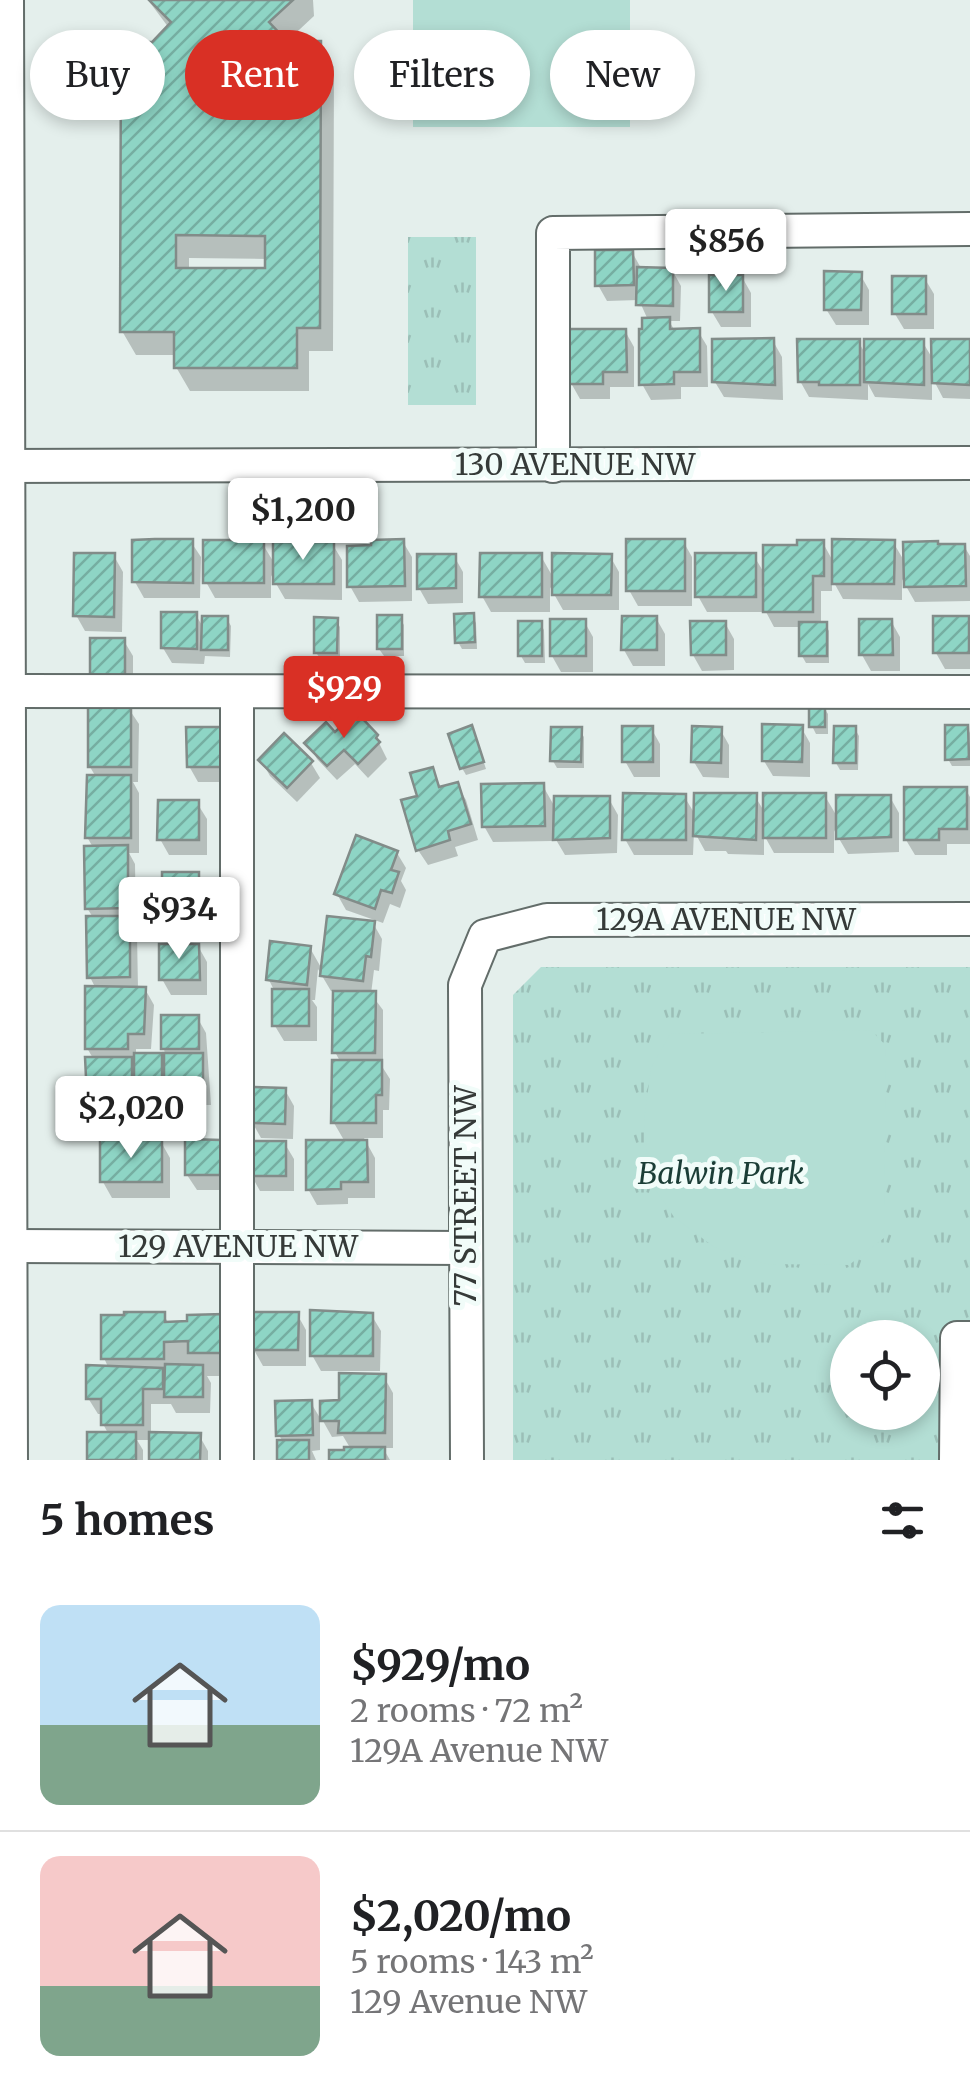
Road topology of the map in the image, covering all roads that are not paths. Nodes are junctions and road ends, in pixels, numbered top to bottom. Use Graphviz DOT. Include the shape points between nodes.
graph roads {
  1 [pos="5,12"];
  2 [pos="970,229"];
  3 [pos="4,238"];
  4 [pos="970,464"];
  5 [pos="4,466"];
  6 [pos="553,466"];
  7 [pos="9,691"];
  8 [pos="970,692"];
  9 [pos="237,693"];
  10 [pos="970,919"];
  11 [pos="484,936"];
  12 [pos="10,1246"];
  13 [pos="236,1247"];
  14 [pos="466,1248"];
  15 [pos="970,1338"];
  16 [pos="10,1460"];
  17 [pos="237,1460"];
  18 [pos="467,1460"];
  19 [pos="956,1460"];
  1 -- 3 [label="street"];
  2 -- 6 [label="street" via="553,233"];
  3 -- 5 [label="street"];
  4 -- 6 [label="street, 130 AVENUE NW"];
  5 -- 6 [label="street, 130 AVENUE NW"];
  5 -- 7 [label="street"];
  7 -- 9 [label="street"];
  7 -- 12 [label="street"];
  8 -- 9 [label="street"];
  9 -- 13 [label="street"];
  10 -- 11 [label="street, 129A AVENUE NW" via="547,920"];
  11 -- 14 [label="street, 77 STREET NW" via="465,985"];
  12 -- 13 [label="street, 129 AVENUE NW"];
  12 -- 16 [label="street"];
  13 -- 14 [label="street, 129 AVENUE NW"];
  13 -- 17 [label="street"];
  14 -- 18 [label="street, 77 STREET NW"];
  15 -- 19 [label="street" via="957,1338"];
}
